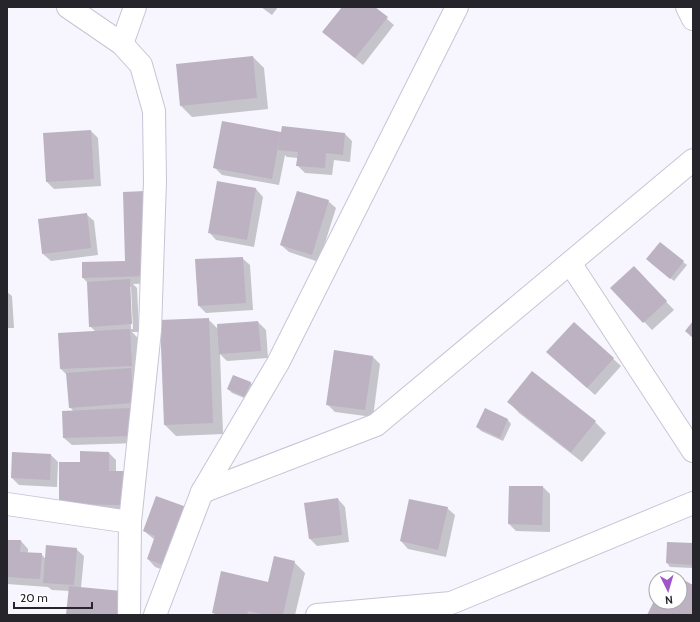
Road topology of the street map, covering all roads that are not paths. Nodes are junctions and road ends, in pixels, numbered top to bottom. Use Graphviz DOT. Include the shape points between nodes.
graph roads {
  1 [pos="68,7"];
  2 [pos="135,7"];
  3 [pos="457,7"];
  4 [pos="687,7"];
  5 [pos="693,19"];
  6 [pos="122,44"];
  7 [pos="693,160"];
  8 [pos="570,263"];
  9 [pos="693,451"];
  10 [pos="202,492"];
  11 [pos="693,503"];
  12 [pos="7,504"];
  13 [pos="130,522"];
  14 [pos="129,615"];
  15 [pos="155,615"];
  16 [pos="317,615"];
  1 -- 6 [label="street"];
  2 -- 6 [label="street"];
  3 -- 10 [label="street" via="278,363"];
  4 -- 5 [label="street"];
  6 -- 13 [label="street" via="141,65 154,111 155,181 150,330"];
  7 -- 8 [label="street"];
  8 -- 9 [label="street"];
  8 -- 10 [label="street" via="376,425"];
  10 -- 15 [label="street"];
  11 -- 16 [label="street" via="451,603"];
  12 -- 13 [label="street"];
  13 -- 14 [label="street"];
}
